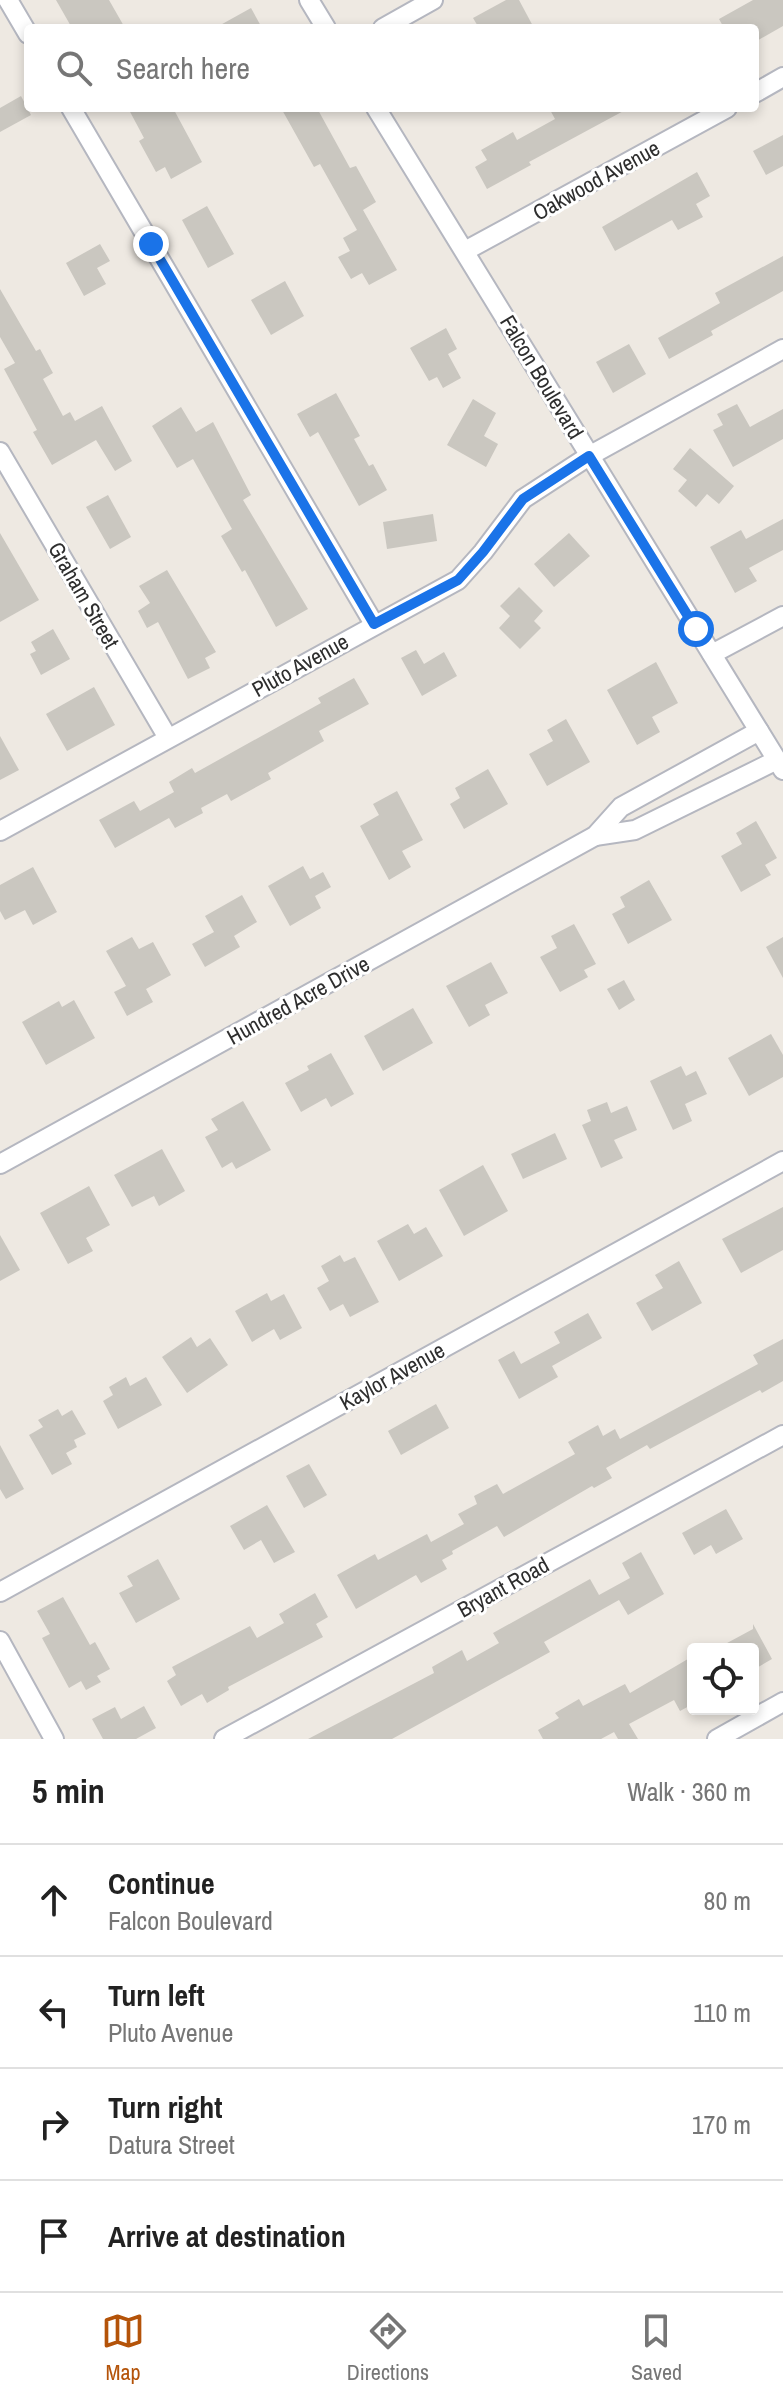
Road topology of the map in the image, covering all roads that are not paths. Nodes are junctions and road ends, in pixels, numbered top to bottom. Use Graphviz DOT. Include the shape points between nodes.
graph roads {
  1 [pos="8,0"];
  2 [pos="309,0"];
  3 [pos="433,0"];
  4 [pos="324,24"];
  5 [pos="390,24"];
  6 [pos="24,27"];
  7 [pos="783,77"];
  8 [pos="759,91"];
  9 [pos="73,112"];
  10 [pos="378,112"];
  11 [pos="720,112"];
  12 [pos="465,251"];
  13 [pos="783,349"];
  14 [pos="0,452"];
  15 [pos="589,456"];
  16 [pos="783,616"];
  17 [pos="374,624"];
  18 [pos="712,654"];
  19 [pos="759,731"];
  20 [pos="168,738"];
  21 [pos="780,765"];
  22 [pos="0,831"];
  23 [pos="595,836"];
  24 [pos="783,1161"];
  25 [pos="0,1164"];
  26 [pos="783,1435"];
  27 [pos="0,1592"];
  28 [pos="0,1641"];
  29 [pos="783,1702"];
  30 [pos="54,1739"];
  31 [pos="224,1739"];
  32 [pos="717,1739"];
  1 -- 6 [label="street"];
  2 -- 4 [label="street"];
  3 -- 5 [label="street"];
  7 -- 8 [label="street"];
  9 -- 17 [label="street"];
  10 -- 12 [label="street, Falcon Boulevard"];
  11 -- 12 [label="street, Oakwood Avenue"];
  12 -- 15 [label="street, Falcon Boulevard"];
  13 -- 15 [label="street, Pluto Avenue"];
  14 -- 20 [label="street, Graham Street"];
  15 -- 17 [label="street, Pluto Avenue" via="523,499 458,580"];
  15 -- 18 [label="street, Falcon Boulevard"];
  16 -- 18 [label="street"];
  17 -- 20 [label="street, Pluto Avenue"];
  18 -- 19 [label="street, Falcon Boulevard"];
  19 -- 21 [label="street, Falcon Boulevard"];
  19 -- 23 [label="street, Hundred Acre Drive" via="621,807"];
  20 -- 22 [label="street, Pluto Avenue"];
  21 -- 23 [label="street, Hundred Acre Drive" via="635,830"];
  23 -- 25 [label="street, Hundred Acre Drive"];
  24 -- 27 [label="street, Kaylor Avenue"];
  26 -- 31 [label="street, Bryant Road"];
  28 -- 30 [label="street"];
  29 -- 32 [label="street"];
}
